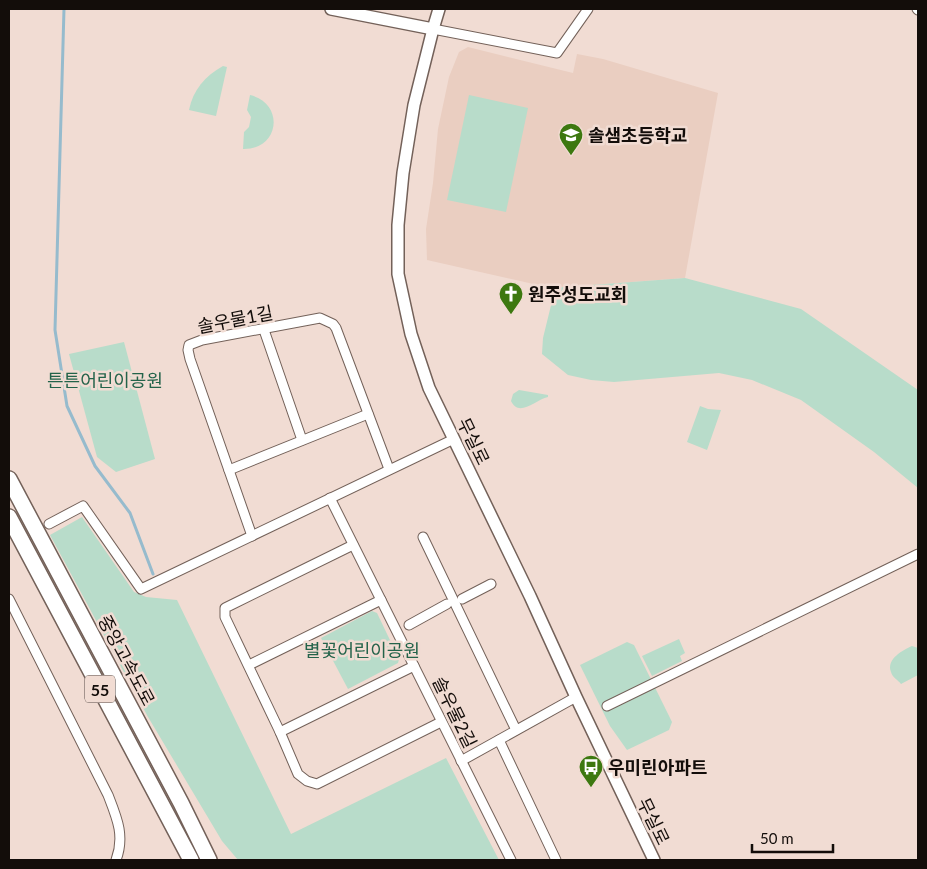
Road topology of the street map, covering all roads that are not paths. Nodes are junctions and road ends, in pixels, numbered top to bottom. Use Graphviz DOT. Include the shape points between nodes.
graph roads {
  1 [pos="332,9"];
  2 [pos="440,9"];
  3 [pos="588,9"];
  4 [pos="433,29"];
  5 [pos="264,330"];
  6 [pos="368,414"];
  7 [pos="454,439"];
  8 [pos="302,440"];
  9 [pos="389,469"];
  10 [pos="229,470"];
  11 [pos="9,479"];
  12 [pos="330,498"];
  13 [pos="9,517"];
  14 [pos="49,524"];
  15 [pos="252,536"];
  16 [pos="423,537"];
  17 [pos="353,545"];
  18 [pos="918,554"];
  19 [pos="492,584"];
  20 [pos="9,599"];
  21 [pos="462,599"];
  22 [pos="381,600"];
  23 [pos="447,604"];
  24 [pos="410,625"];
  25 [pos="249,665"];
  26 [pos="414,666"];
  27 [pos="576,698"];
  28 [pos="607,706"];
  29 [pos="441,722"];
  30 [pos="516,730"];
  31 [pos="280,732"];
  32 [pos="499,740"];
  33 [pos="460,761"];
  34 [pos="181,803"];
  35 [pos="116,860"];
  36 [pos="191,860"];
  37 [pos="209,860"];
  38 [pos="219,860"];
  39 [pos="511,860"];
  40 [pos="556,860"];
  41 [pos="654,860"];
  1 -- 4 [label="street"];
  2 -- 4 [label="street, 무실로"];
  3 -- 4 [label="street" via="556,53"];
  4 -- 7 [label="street, 무실로" via="414,106 403,173 398,274 411,334 429,388"];
  5 -- 6 [label="street, 솔우물1길" via="320,318 333,324"];
  5 -- 8 [label="street"];
  5 -- 10 [label="street, 솔우물1길" via="189,345 190,359"];
  6 -- 8 [label="street"];
  6 -- 9 [label="street, 솔우물1길"];
  7 -- 9 [label="street"];
  7 -- 27 [label="street, 무실로"];
  8 -- 10 [label="street"];
  9 -- 12 [label="street"];
  10 -- 15 [label="street, 솔우물1길"];
  11 -- 34 [label="highway, 중앙고속도로 / 55"];
  12 -- 15 [label="street"];
  12 -- 17 [label="street, 솔우물2길"];
  13 -- 36 [label="highway, 55"];
  14 -- 15 [label="street" via="84,506 140,589"];
  16 -- 30 [label="street"];
  17 -- 22 [label="street, 솔우물2길"];
  17 -- 25 [label="street" via="225,608 224,617"];
  18 -- 28 [label="street"];
  19 -- 21 [label="street"];
  20 -- 35 [label="street" via="108,795 119,822 121,847"];
  22 -- 25 [label="street"];
  22 -- 26 [label="street, 솔우물2길"];
  23 -- 24 [label="street"];
  25 -- 31 [label="street"];
  26 -- 29 [label="street, 솔우물2길"];
  26 -- 31 [label="street"];
  27 -- 30 [label="street"];
  27 -- 41 [label="street, 무실로"];
  29 -- 31 [label="street" via="317,784 298,774"];
  29 -- 33 [label="street, 솔우물2길"];
  30 -- 32 [label="street"];
  32 -- 33 [label="street"];
  32 -- 40 [label="street"];
  33 -- 39 [label="street, 솔우물2길"];
  34 -- 37 [label="highway, 중앙고속도로 / 55"];
  34 -- 38 [label="highway"];
}
